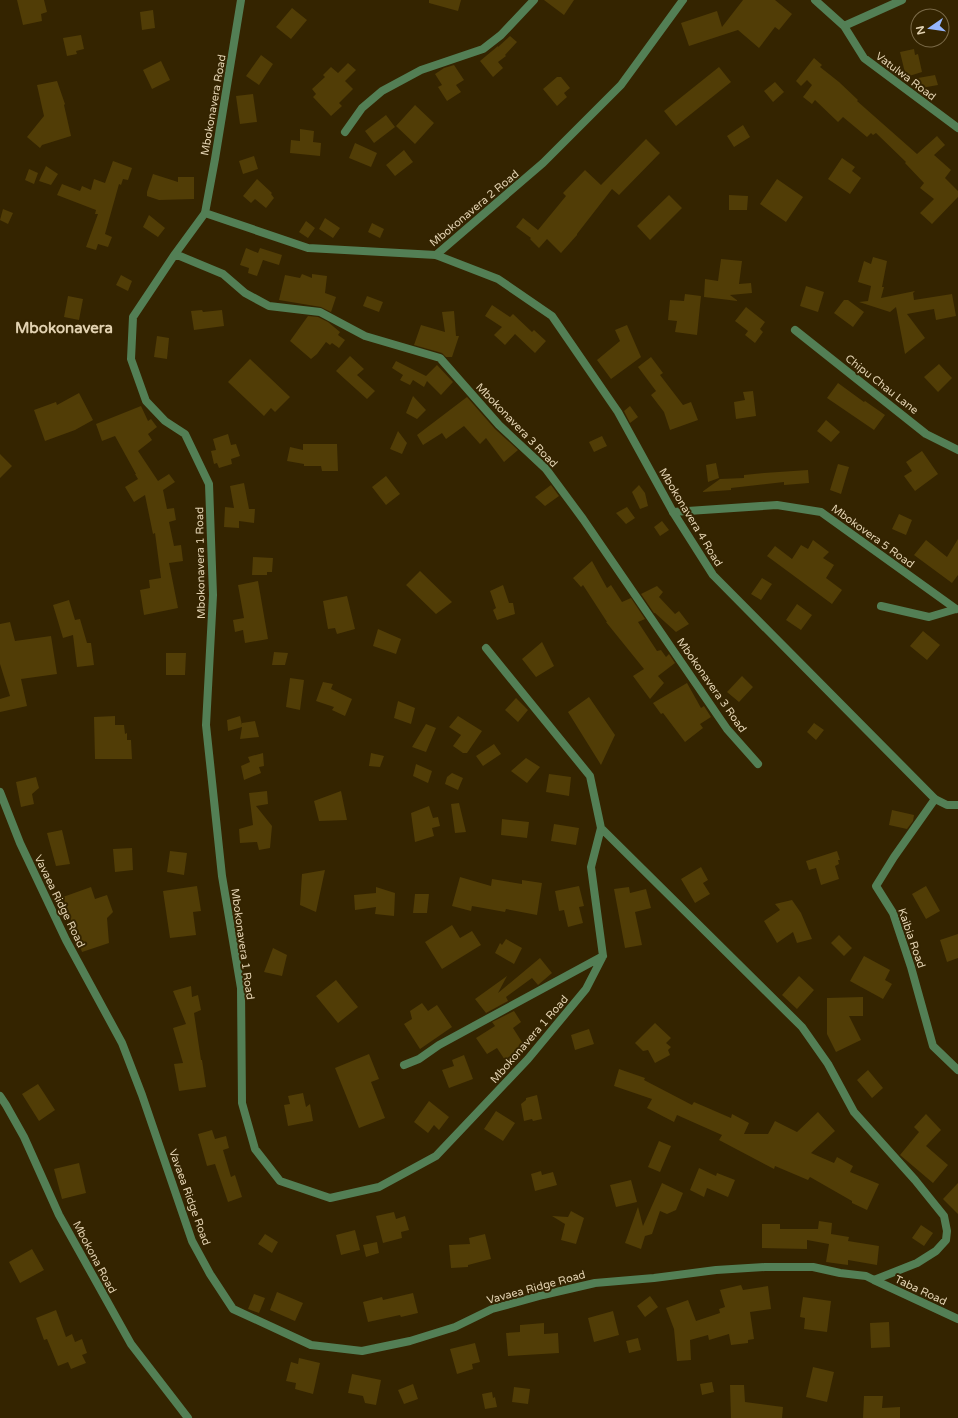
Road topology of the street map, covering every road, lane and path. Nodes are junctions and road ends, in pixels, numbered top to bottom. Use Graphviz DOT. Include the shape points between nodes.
graph roads {
  1 [pos="241,0"];
  2 [pos="534,0"];
  3 [pos="683,0"];
  4 [pos="815,0"];
  5 [pos="902,0"];
  6 [pos="844,26"];
  7 [pos="958,128"];
  8 [pos="345,132"];
  9 [pos="205,213"];
  10 [pos="175,254"];
  11 [pos="436,256"];
  12 [pos="795,330"];
  13 [pos="958,450"];
  14 [pos="673,512"];
  15 [pos="881,606"];
  16 [pos="486,648"];
  17 [pos="758,764"];
  18 [pos="0,792"];
  19 [pos="935,799"];
  20 [pos="958,805"];
  21 [pos="601,828"];
  22 [pos="603,956"];
  23 [pos="404,1065"];
  24 [pos="958,1070"];
  25 [pos="0,1096"];
  26 [pos="874,1280"];
  27 [pos="958,1319"];
  28 [pos="188,1418"];
  1 -- 9 [label="street, Mbokonavera Road"];
  2 -- 8 [label="street" via="501,35 483,49 421,70 382,91 362,108"];
  3 -- 11 [label="street, Mbokonavera 2 Road" via="621,85 544,163"];
  4 -- 6 [label="street, Vatulwa Road"];
  5 -- 6 [label="street"];
  6 -- 7 [label="street, Vatulwa Road" via="864,58"];
  9 -- 10 [label="street, Mbokonavera 1 Road"];
  9 -- 11 [label="street, Mbokonavera 2 Road" via="308,248"];
  10 -- 17 [label="street, Mbokonavera 3 Road" via="224,274 245,293 269,306 320,312 365,336 440,358 499,424 546,469 727,729"];
  10 -- 22 [label="street, Mbokonavera 1 Road" via="133,317 131,359 146,401 165,421 185,434 209,484 214,595 206,725 222,876 241,988 242,1103 255,1149 280,1181 330,1198 386,1184 436,1156 528,1059 586,990"];
  11 -- 14 [label="street, Mbokonavera 4 Road" via="498,279 552,316 618,412"];
  12 -- 13 [label="street, Chipu Chau Lane" via="926,434"];
  14 -- 15 [label="street, Mbokovera 5 Road" via="778,505 820,512 956,609 929,617"];
  14 -- 19 [label="street, Mbokonavera 4 Road" via="713,575"];
  16 -- 21 [label="street" via="590,776"];
  18 -- 26 [label="street, Vavaea Ridge Road" via="20,843 66,940 122,1043 192,1241 233,1308 311,1345 362,1352 455,1327 492,1309 595,1283 766,1267 813,1268 866,1276"];
  19 -- 20 [label="street, Mbokonavera 4 Road" via="947,805"];
  19 -- 24 [label="street, Kaibia Road" via="876,886 893,913 933,1046"];
  21 -- 22 [label="street" via="591,867"];
  21 -- 26 [label="street" via="802,1028 828,1064 854,1112 944,1216 946,1240 936,1251 917,1263"];
  22 -- 23 [label="street"];
  25 -- 28 [label="street, Mbokona Road" via="24,1137 63,1222 131,1344"];
  26 -- 27 [label="street, Taba Road"];
}
